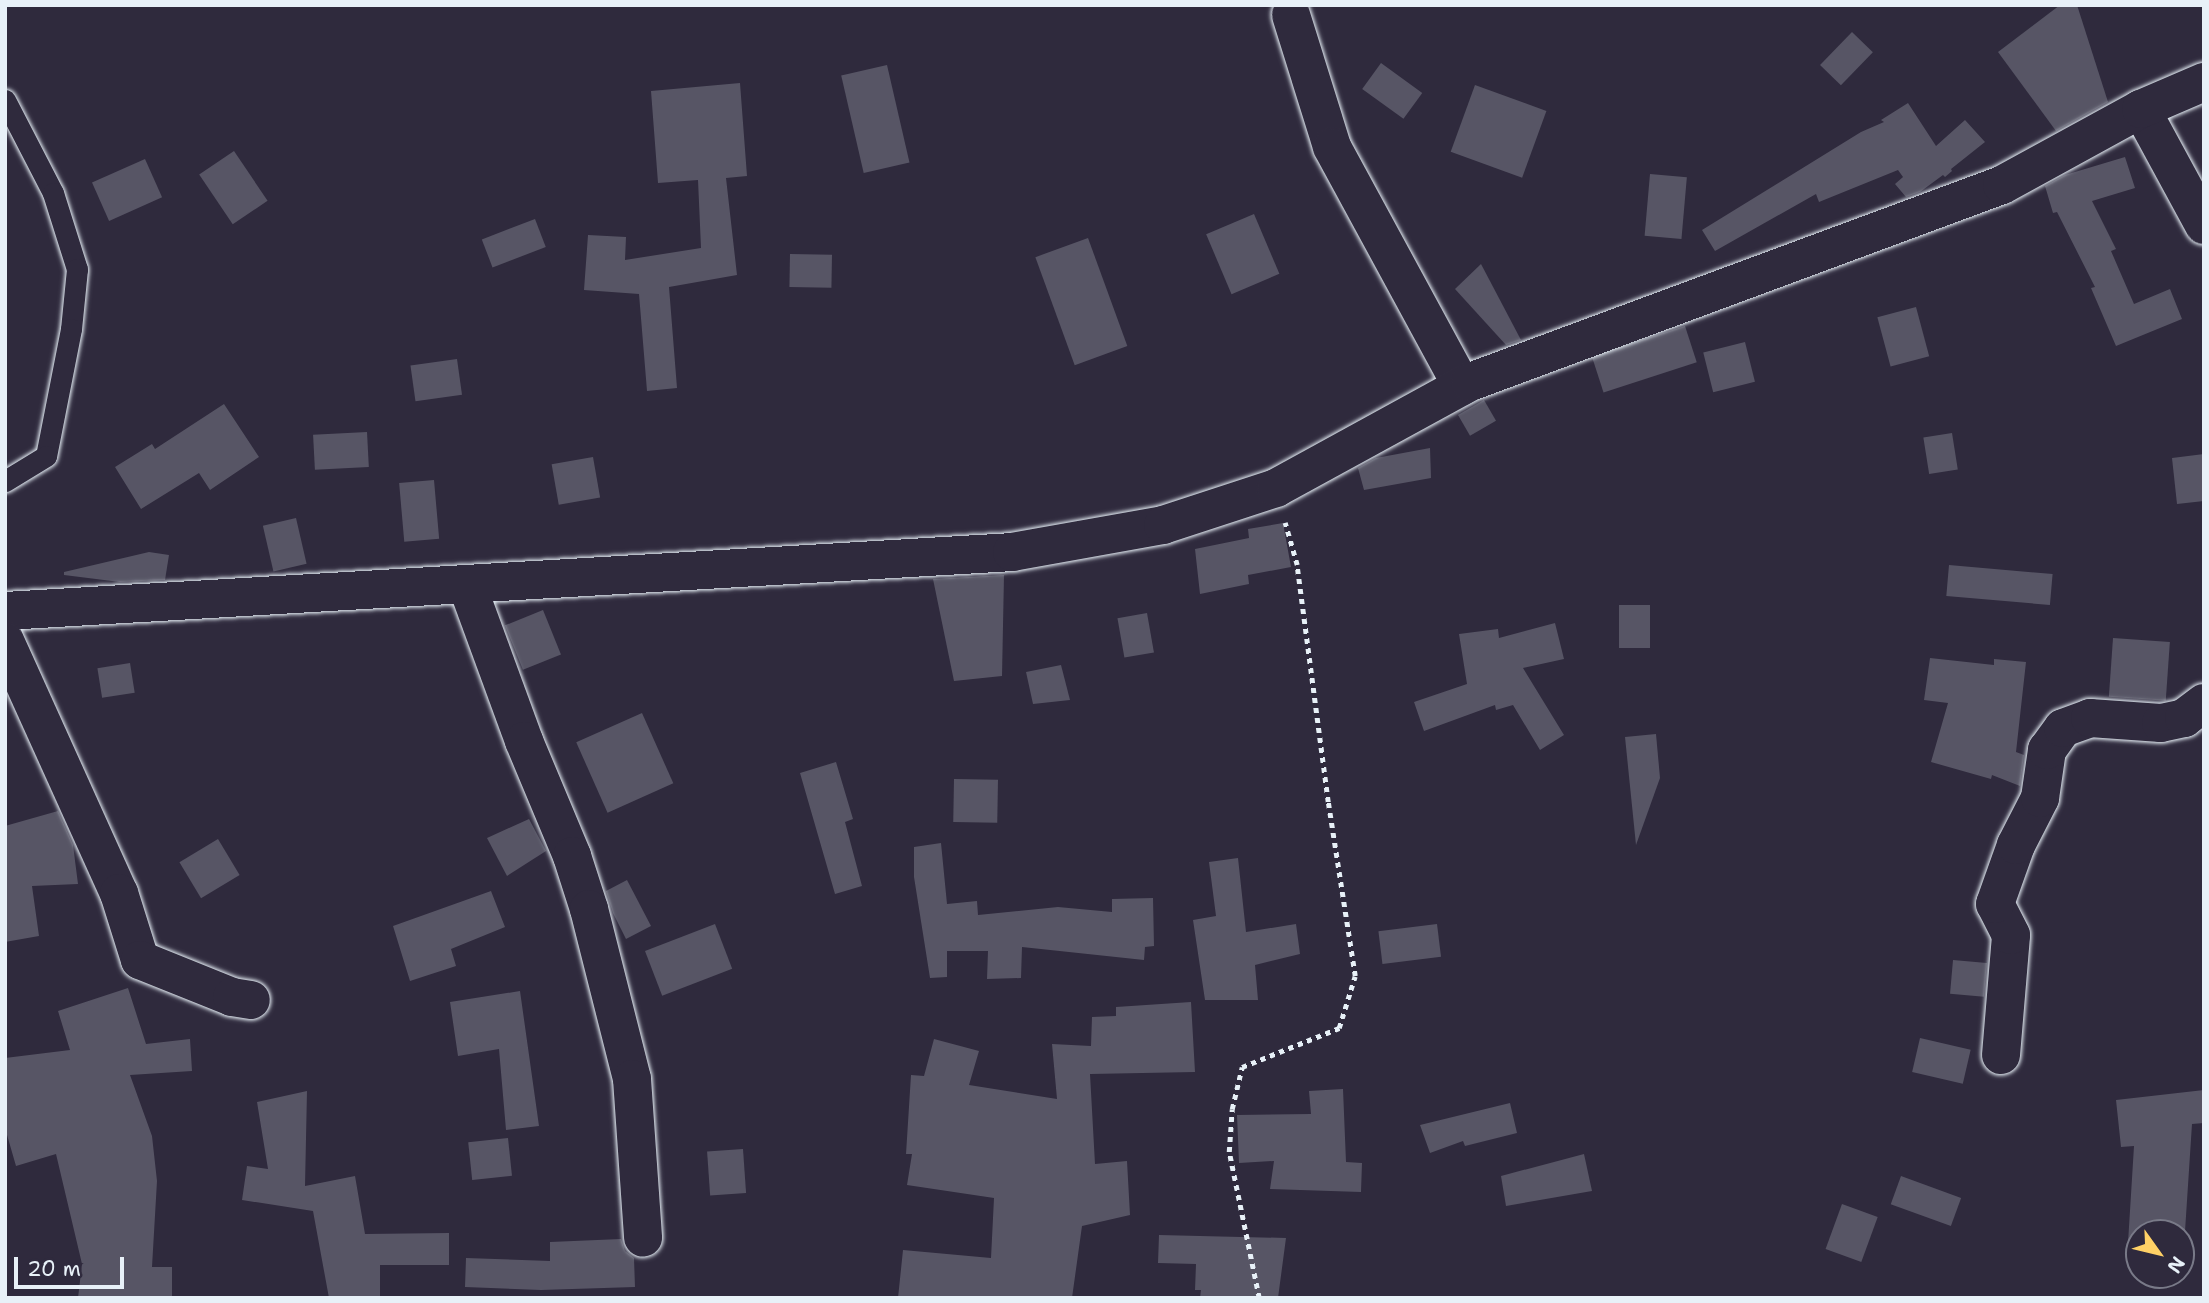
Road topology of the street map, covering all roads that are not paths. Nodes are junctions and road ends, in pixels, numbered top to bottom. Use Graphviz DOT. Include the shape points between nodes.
graph roads {
  1 [pos="1291,15"];
  2 [pos="2204,82"];
  3 [pos="5,100"];
  4 [pos="2141,109"];
  5 [pos="2204,225"];
  6 [pos="1462,386"];
  7 [pos="5,481"];
  8 [pos="467,585"];
  9 [pos="5,611"];
  10 [pos="5,641"];
  11 [pos="2204,703"];
  12 [pos="251,1000"];
  13 [pos="2001,1055"];
  14 [pos="643,1238"];
  1 -- 6 [label="street" via="1332,147"];
  2 -- 4 [label="street"];
  3 -- 7 [label="lane" via="53,193 77,269 71,329 46,456"];
  4 -- 5 [label="street"];
  4 -- 6 [label="street" via="2002,185"];
  6 -- 8 [label="street" via="1276,488 1163,525 1012,552"];
  8 -- 9 [label="street"];
  8 -- 14 [label="street" via="589,909 632,1079"];
  10 -- 12 [label="street" via="119,894 140,960 232,998"];
  11 -- 13 [label="street" via="2183,718 2161,723 2090,718 2063,728 2047,750 2040,798 2016,845 1995,904 2011,935"];
}
